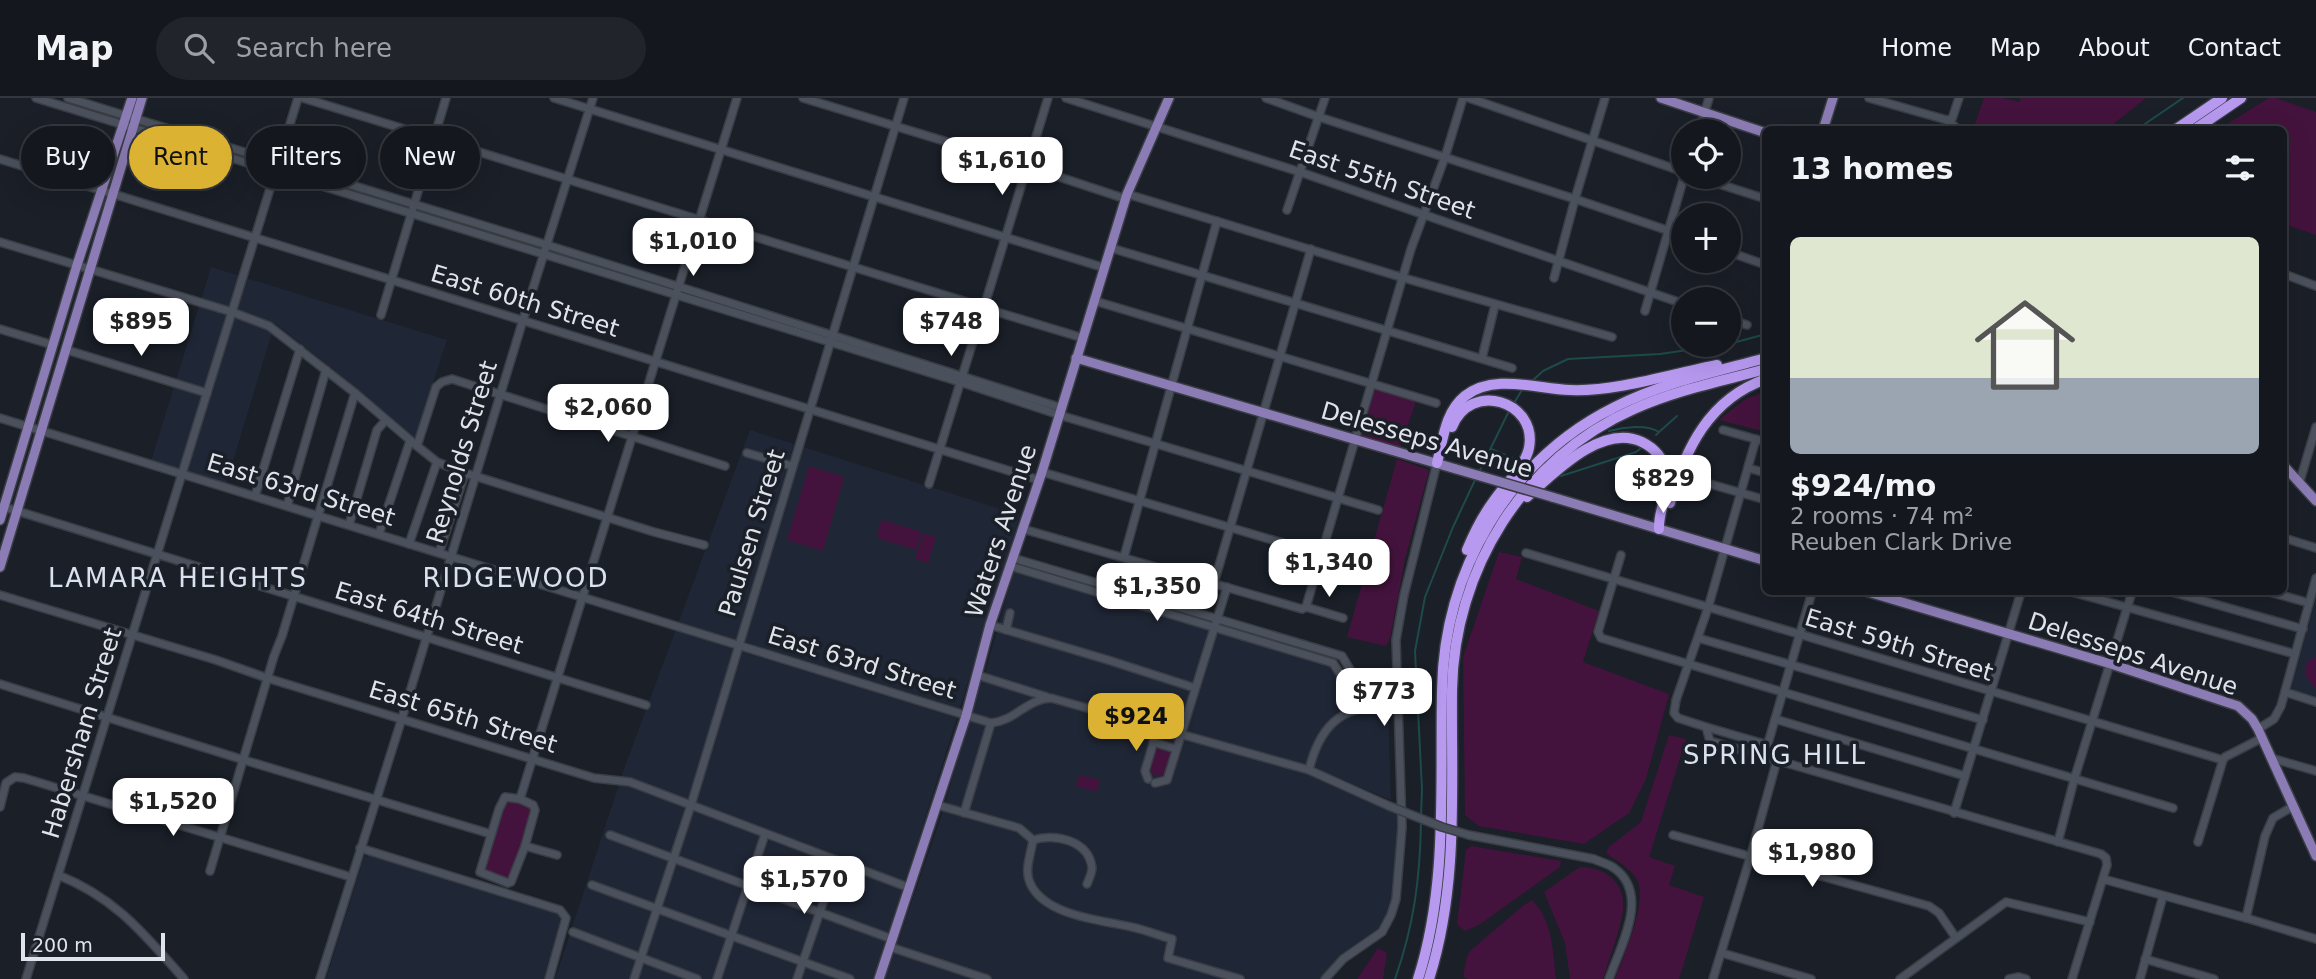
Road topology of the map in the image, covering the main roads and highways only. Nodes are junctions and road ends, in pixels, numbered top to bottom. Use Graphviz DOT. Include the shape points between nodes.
graph roads {
  1 [pos="132,98"];
  2 [pos="142,98"];
  3 [pos="1169,98"];
  4 [pos="1661,98"];
  5 [pos="1833,98"];
  6 [pos="2214,98"];
  7 [pos="2222,98"];
  8 [pos="2241,98"];
  9 [pos="130,122"];
  10 [pos="1825,126"];
  11 [pos="2175,126"];
  12 [pos="2181,126"];
  13 [pos="2199,126"];
  14 [pos="1762,132"];
  15 [pos="57,333"];
  16 [pos="52,345"];
  17 [pos="67,350"];
  18 [pos="1076,358"];
  19 [pos="1762,358"];
  20 [pos="1762,358"];
  21 [pos="61,368"];
  22 [pos="1762,370"];
  23 [pos="1762,381"];
  24 [pos="1437,463"];
  25 [pos="2287,470"];
  26 [pos="2316,501"];
  27 [pos="2,507"];
  28 [pos="0,520"];
  29 [pos="1660,529"];
  30 [pos="1492,537"];
  31 [pos="1762,560"];
  32 [pos="0,567"];
  33 [pos="1878,595"];
  34 [pos="1444,645"];
  35 [pos="2316,856"];
  36 [pos="879,979"];
  37 [pos="1418,979"];
  38 [pos="1429,979"];
  1 -- 9 [label="main road"];
  2 -- 9 [label="main road"];
  3 -- 18 [label="main road, Waters Avenue" via="1127,196"];
  4 -- 14 [label="main road"];
  5 -- 10 [label="main road"];
  6 -- 11 [label="highway"];
  7 -- 12 [label="highway"];
  8 -- 13 [label="highway"];
  9 -- 15 [label="main road" via="102,189"];
  9 -- 17 [label="main road"];
  15 -- 16 [label="main road"];
  15 -- 17 [label="main road"];
  16 -- 21 [label="main road"];
  16 -- 27 [label="main road"];
  17 -- 21 [label="main road"];
  18 -- 24 [label="main road, Delesseps Avenue"];
  18 -- 36 [label="main road, Waters Avenue"];
  19 -- 24 [label="highway" via="1589,390 1488,385 1464,397 1453,409"];
  20 -- 34 [label="highway" via="1630,399 1553,448 1521,480 1483,532 1461,582"];
  21 -- 32 [label="main road"];
  22 -- 30 [label="highway" via="1651,402 1603,425 1540,474"];
  23 -- 29 [label="highway" via="1723,404 1704,425 1678,473"];
  24 -- 29 [label="main road, Delesseps Avenue, bridge"];
  24 -- 34 [label="highway" via="1454,421 1477,401 1496,401 1522,417 1529,448 1475,532 1450,598"];
  25 -- 26 [label="main road"];
  27 -- 28 [label="main road"];
  29 -- 30 [label="highway" via="1668,482 1661,458 1639,440 1626,438 1590,447 1557,470"];
  29 -- 31 [label="main road, Delesseps Avenue"];
  30 -- 38 [label="highway" via="1471,585 1455,645 1451,859 1443,923"];
  33 -- 35 [label="main road, Delesseps Avenue" via="2111,664 2226,701 2246,712"];
  34 -- 37 [label="highway" via="1441,859 1431,930"];
}
